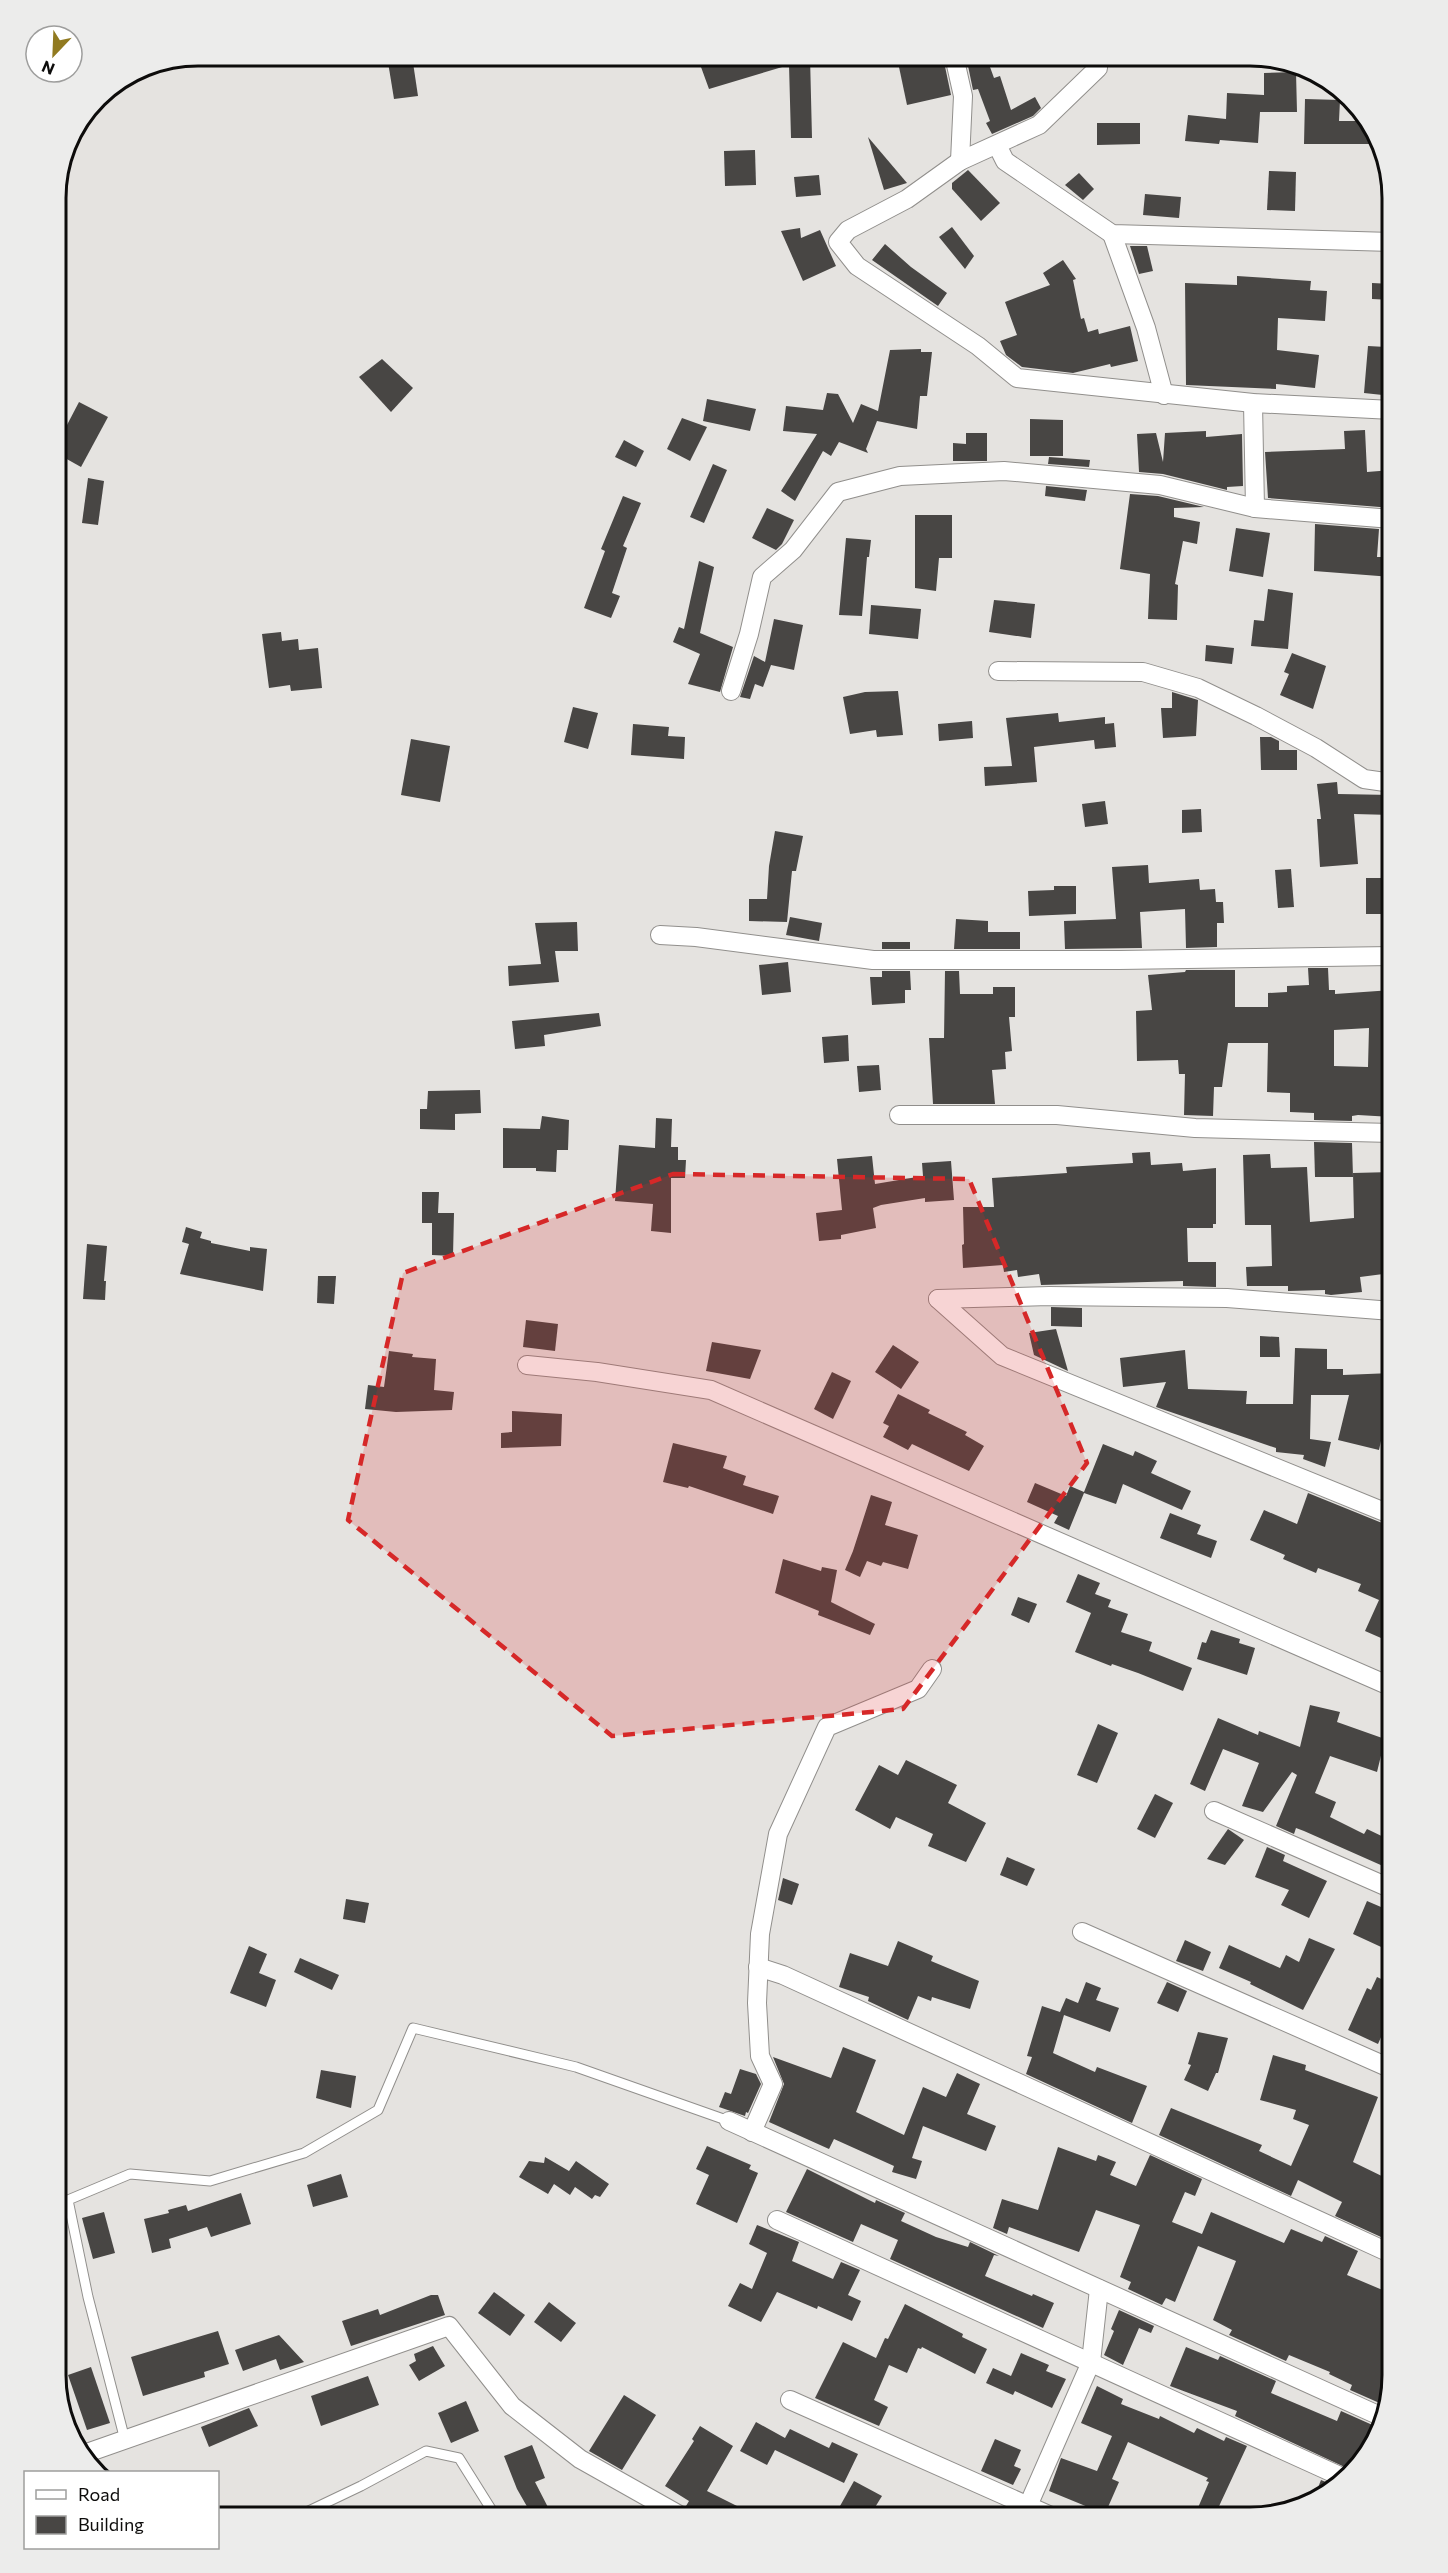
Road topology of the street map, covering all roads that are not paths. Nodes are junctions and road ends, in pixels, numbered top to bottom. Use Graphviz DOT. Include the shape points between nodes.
graph roads {
  1 [pos="956,66"];
  2 [pos="1098,66"];
  3 [pos="997,145"];
  4 [pos="960,161"];
  5 [pos="1112,234"];
  6 [pos="1382,242"];
  7 [pos="1164,395"];
  8 [pos="1252,403"];
  9 [pos="1382,410"];
  10 [pos="1255,508"];
  11 [pos="1382,518"];
  12 [pos="998,671"];
  13 [pos="731,691"];
  14 [pos="1382,782"];
  15 [pos="660,935"];
  16 [pos="1382,956"];
  17 [pos="899,1115"];
  18 [pos="1382,1133"];
  19 [pos="1382,1310"];
  20 [pos="527,1365"];
  21 [pos="1382,1511"];
  22 [pos="932,1670"];
  23 [pos="1382,1683"];
  24 [pos="1214,1812"];
  25 [pos="1382,1885"];
  26 [pos="1082,1932"];
  27 [pos="759,1967"];
  28 [pos="1382,2065"];
  29 [pos="729,2121"];
  30 [pos="752,2132"];
  31 [pos="777,2220"];
  32 [pos="1382,2249"];
  33 [pos="1099,2289"];
  34 [pos="1091,2362"];
  35 [pos="790,2400"];
  36 [pos="1376,2414"];
  37 [pos="125,2440"];
  38 [pos="90,2452"];
  39 [pos="1336,2474"];
  40 [pos="316,2507"];
  41 [pos="490,2507"];
  42 [pos="665,2507"];
  43 [pos="1015,2507"];
  44 [pos="1027,2507"];
  1 -- 4 [label="street" via="963,96"];
  2 -- 3 [label="street" via="1039,125"];
  3 -- 4 [label="street"];
  3 -- 5 [label="street" via="1005,161"];
  4 -- 7 [label="street" via="907,199 848,230 838,242 857,266 978,346 1017,378"];
  5 -- 6 [label="street"];
  5 -- 7 [label="street" via="1146,328"];
  7 -- 8 [label="street"];
  8 -- 9 [label="street"];
  8 -- 10 [label="street"];
  10 -- 11 [label="street"];
  10 -- 13 [label="street" via="1160,485 1004,471 900,476 838,492 793,550 762,578"];
  12 -- 14 [label="street" via="1143,672 1198,688 1316,748 1364,779"];
  15 -- 16 [label="street" via="873,960"];
  17 -- 18 [label="street" via="1057,1115 1195,1128"];
  19 -- 21 [label="street" via="1227,1298 938,1299 1002,1356"];
  20 -- 23 [label="street" via="711,1390"];
  22 -- 27 [label="street" via="918,1689 827,1727 778,1834 760,1934"];
  24 -- 25 [label="street"];
  26 -- 28 [label="street"];
  27 -- 30 [label="street" via="760,2056 773,2084"];
  27 -- 32 [label="street"];
  29 -- 30 [label="street"];
  29 -- 37 [label="lane" via="576,2067 413,2028 378,2110 304,2153 210,2181 130,2174 68,2200"];
  30 -- 33 [label="street"];
  31 -- 34 [label="street"];
  33 -- 34 [label="street"];
  33 -- 36 [label="street"];
  34 -- 39 [label="street"];
  34 -- 44 [label="street"];
  35 -- 43 [label="street"];
  37 -- 38 [label="street"];
  37 -- 42 [label="street" via="449,2326 512,2406 580,2459"];
  40 -- 41 [label="lane" via="426,2451 459,2458"];
}
